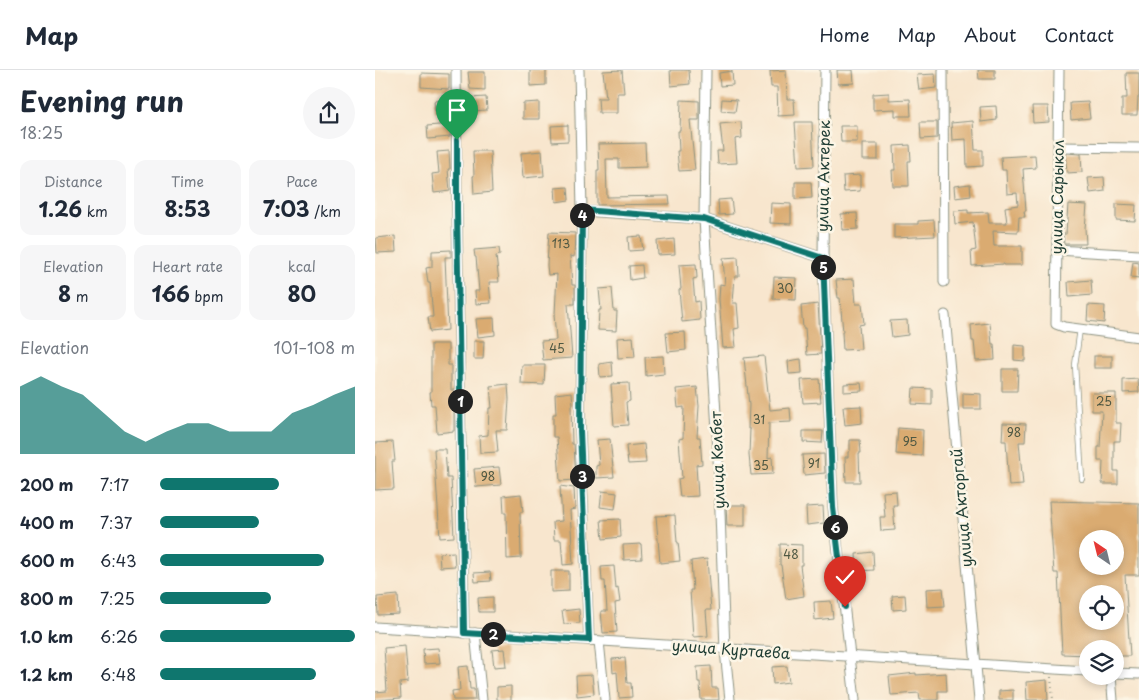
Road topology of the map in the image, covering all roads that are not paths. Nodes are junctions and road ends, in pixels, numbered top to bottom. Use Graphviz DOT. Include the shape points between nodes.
graph roads {
  1 [pos="457,70"];
  2 [pos="579,70"];
  3 [pos="706,70"];
  4 [pos="825,70"];
  5 [pos="943,70"];
  6 [pos="1059,70"];
  7 [pos="1059,147"];
  8 [pos="1139,148"];
  9 [pos="582,210"];
  10 [pos="704,219"];
  11 [pos="1057,250"];
  12 [pos="1139,255"];
  13 [pos="823,258"];
  14 [pos="944,282"];
  15 [pos="945,315"];
  16 [pos="1079,329"];
  17 [pos="1139,337"];
  18 [pos="1082,479"];
  19 [pos="375,627"];
  20 [pos="464,633"];
  21 [pos="475,633"];
  22 [pos="589,640"];
  23 [pos="599,641"];
  24 [pos="725,650"];
  25 [pos="851,657"];
  26 [pos="976,666"];
  27 [pos="1079,671"];
  28 [pos="1124,673"];
  29 [pos="1139,674"];
  30 [pos="1112,685"];
  31 [pos="482,700"];
  32 [pos="605,700"];
  33 [pos="730,700"];
  34 [pos="855,700"];
  35 [pos="979,700"];
  36 [pos="1113,700"];
  1 -- 20 [label="street"];
  2 -- 9 [label="street"];
  3 -- 10 [label="street, улица Келбет"];
  4 -- 13 [label="street, улица Актерек"];
  5 -- 14 [label="street"];
  6 -- 7 [label="street, улица Сарыкол"];
  7 -- 8 [label="street"];
  7 -- 11 [label="street, улица Сарыкол"];
  9 -- 10 [label="street"];
  9 -- 22 [label="street" via="580,431"];
  10 -- 13 [label="street"];
  10 -- 24 [label="street, улица Келбет" via="717,430"];
  11 -- 12 [label="street"];
  11 -- 16 [label="street, улица Сарыкол" via="1056,324"];
  13 -- 25 [label="street, улица Актерек" via="833,507"];
  15 -- 26 [label="street, улица Акторгай"];
  16 -- 17 [label="street"];
  16 -- 18 [label="lane" via="1075,365"];
  19 -- 20 [label="street, улица Куртаева"];
  20 -- 21 [label="street, улица Куртаева"];
  21 -- 22 [label="street, улица Куртаева"];
  21 -- 31 [label="street"];
  22 -- 23 [label="street, улица Куртаева"];
  23 -- 24 [label="street, улица Куртаева"];
  23 -- 32 [label="street"];
  24 -- 25 [label="street, улица Куртаева"];
  24 -- 33 [label="street, улица Келбет"];
  25 -- 26 [label="street, улица Куртаева"];
  25 -- 34 [label="street, улица Актерек"];
  26 -- 27 [label="street, улица Куртаева"];
  26 -- 35 [label="street, улица Акторгай"];
  28 -- 29 [label="street"];
  30 -- 36 [label="street"];
}
